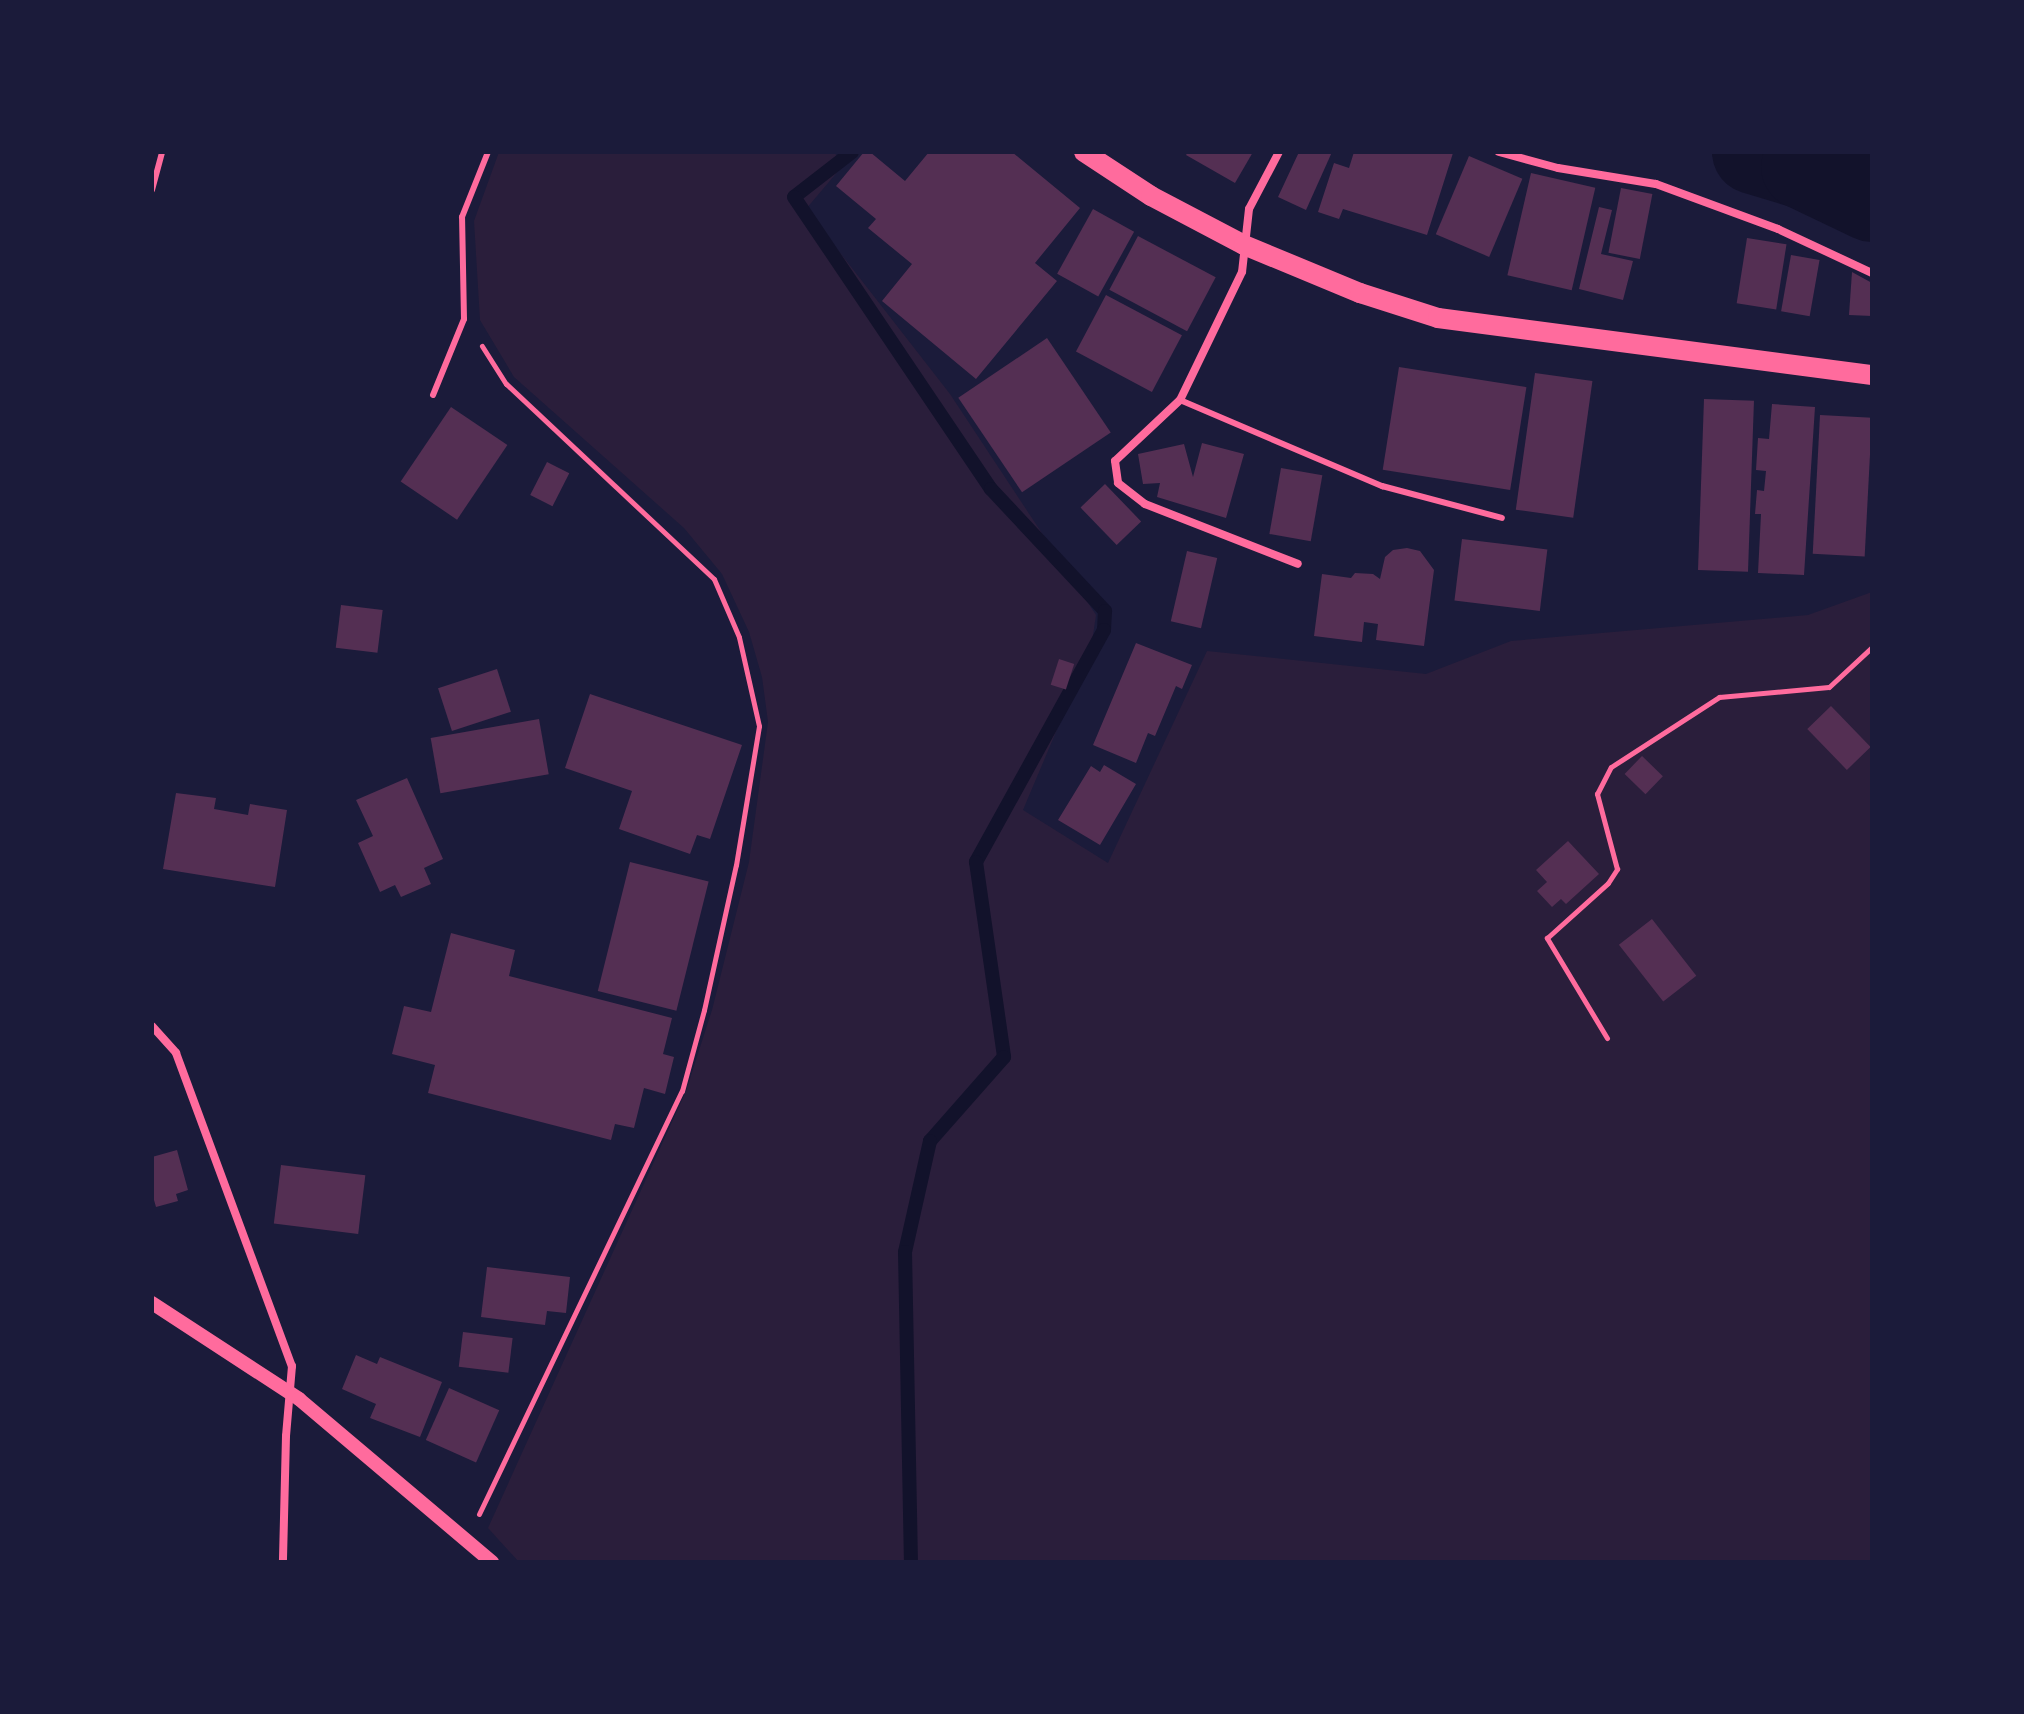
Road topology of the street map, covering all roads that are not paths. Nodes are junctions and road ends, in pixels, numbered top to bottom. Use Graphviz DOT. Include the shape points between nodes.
graph roads {
  1 [pos="162,152"];
  2 [pos="488,152"];
  3 [pos="1084,152"];
  4 [pos="1279,152"];
  5 [pos="1499,152"];
  6 [pos="152,190"];
  7 [pos="1244,245"];
  8 [pos="1872,273"];
  9 [pos="1872,375"];
  10 [pos="433,395"];
  11 [pos="1180,400"];
  12 [pos="1502,518"];
  13 [pos="1298,564"];
  14 [pos="152,1026"];
  15 [pos="152,1303"];
  16 [pos="490,1560"];
  17 [pos="283,1562"];
  1 -- 6 [label="lane"];
  2 -- 10 [label="lane" via="462,217 464,319"];
  3 -- 7 [label="main road" via="1151,196"];
  4 -- 7 [label="street" via="1249,209"];
  5 -- 8 [label="street" via="1656,184 1778,229"];
  7 -- 9 [label="main road" via="1360,293 1438,318"];
  7 -- 11 [label="street" via="1242,272"];
  11 -- 12 [label="lane" via="1382,486"];
  11 -- 13 [label="street" via="1115,461 1118,483 1145,504"];
  14 -- 17 [label="street" via="176,1053 292,1366"];
  15 -- 16 [label="street" via="299,1399"];
}
